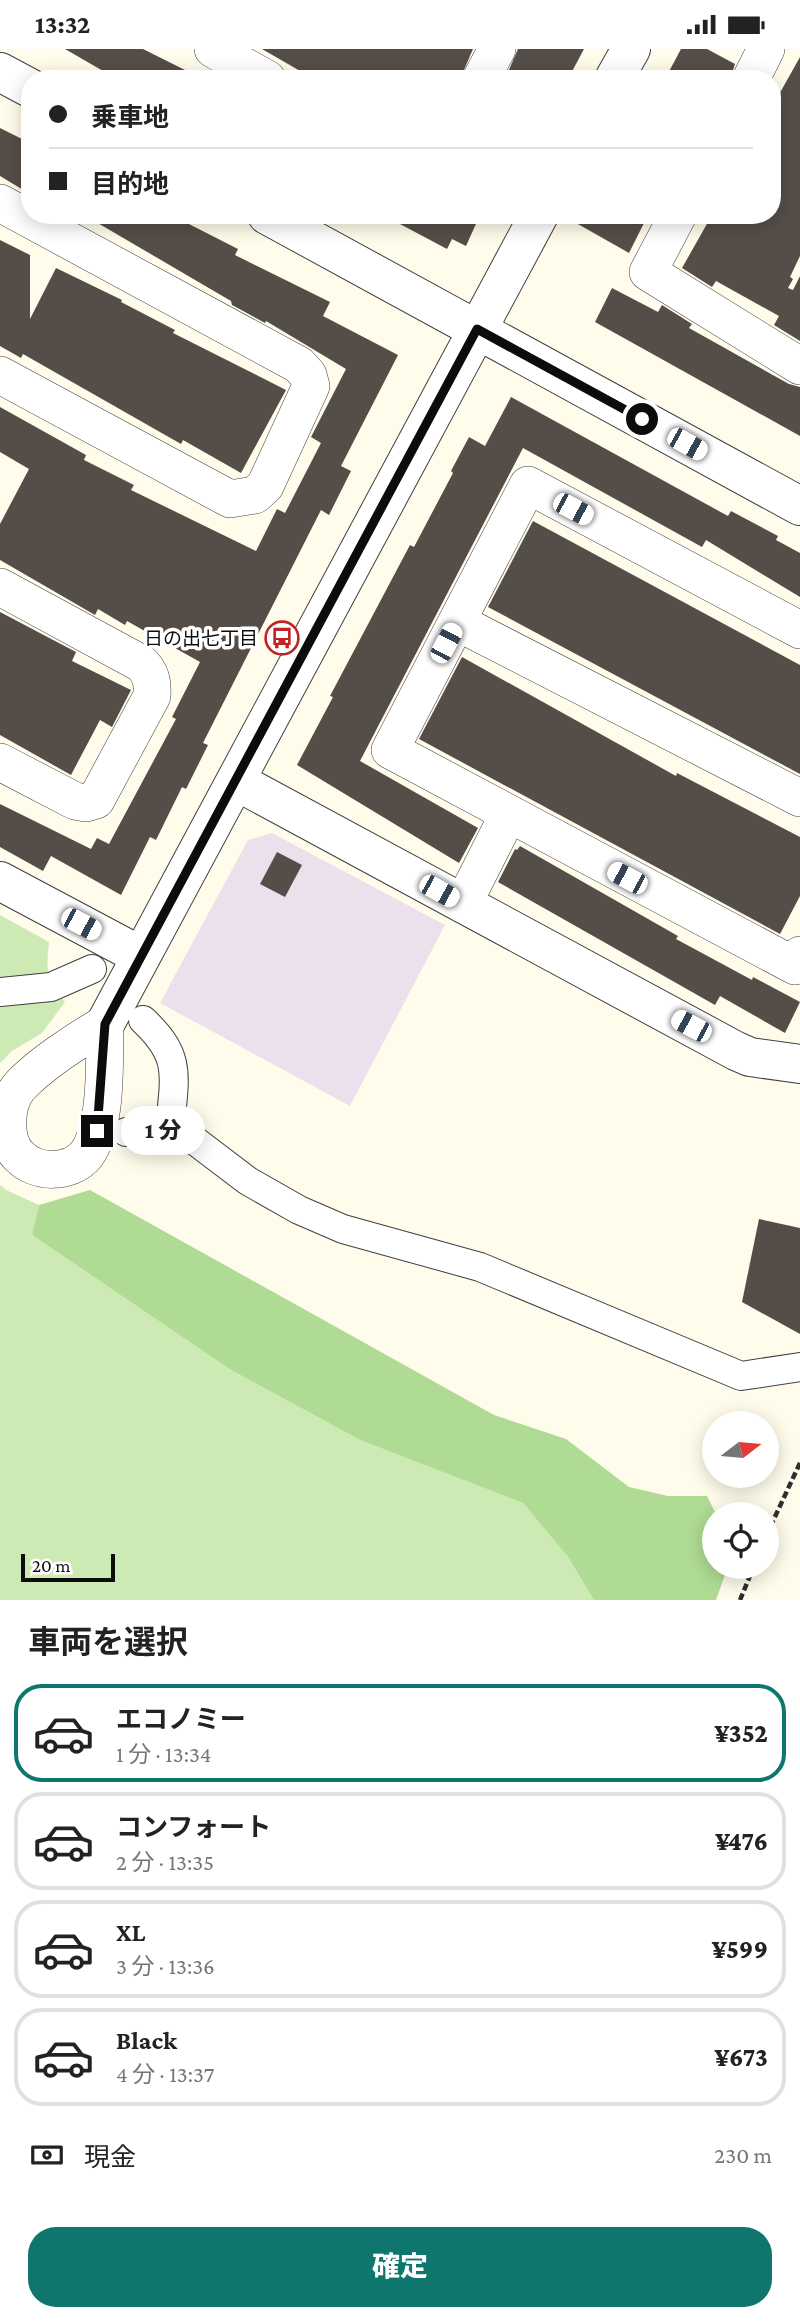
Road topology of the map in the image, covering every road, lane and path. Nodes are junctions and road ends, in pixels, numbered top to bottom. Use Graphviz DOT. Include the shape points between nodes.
graph roads {
  1 [pos="213,49"];
  2 [pos="497,49"];
  3 [pos="631,49"];
  4 [pos="766,49"];
  5 [pos="251,70"];
  6 [pos="486,70"];
  7 [pos="619,70"];
  8 [pos="756,70"];
  9 [pos="0,72"];
  10 [pos="21,83"];
  11 [pos="0,203"];
  12 [pos="21,214"];
  13 [pos="39,224"];
  14 [pos="284,224"];
  15 [pos="534,224"];
  16 [pos="673,224"];
  17 [pos="477,329"];
  18 [pos="800,366"];
  19 [pos="0,375"];
  20 [pos="800,506"];
  21 [pos="0,587"];
  22 [pos="457,622"];
  23 [pos="800,630"];
  24 [pos="0,762"];
  25 [pos="236,781"];
  26 [pos="800,797"];
  27 [pos="508,815"];
  28 [pos="0,881"];
  29 [pos="463,905"];
  30 [pos="800,955"];
  31 [pos="141,956"];
  32 [pos="92,969"];
  33 [pos="0,992"];
  34 [pos="143,1020"];
  35 [pos="105,1024"];
  36 [pos="800,1064"];
  37 [pos="171,1116"];
  38 [pos="126,1132"];
  39 [pos="800,1367"];
  40 [pos="800,1463"];
  41 [pos="779,1508"];
  42 [pos="749,1579"];
  43 [pos="740,1600"];
  1 -- 5 [label="street"];
  2 -- 6 [label="street"];
  3 -- 7 [label="street"];
  4 -- 8 [label="street"];
  9 -- 10 [label="street"];
  11 -- 12 [label="street"];
  13 -- 19 [label="street" via="299,365 312,386 265,486 255,495 230,499"];
  14 -- 17 [label="street"];
  15 -- 17 [label="street"];
  16 -- 18 [label="street" via="648,272"];
  17 -- 20 [label="street"];
  17 -- 25 [label="street"];
  21 -- 24 [label="street" via="142,664 153,685 152,696 96,800 75,801"];
  22 -- 23 [label="street" via="528,485"];
  22 -- 26 [label="street"];
  22 -- 27 [label="street" via="390,750"];
  25 -- 29 [label="street"];
  25 -- 31 [label="street"];
  27 -- 29 [label="street"];
  27 -- 30 [label="street" via="795,966"];
  28 -- 31 [label="street"];
  29 -- 36 [label="street" via="736,1051"];
  31 -- 35 [label="street"];
  32 -- 33 [label="street" via="51,987"];
  34 -- 37 [label="street" via="162,1038 175,1072"];
  37 -- 38 [label="street"];
  37 -- 39 [label="street" via="186,1134 248,1181 342,1229 480,1267 741,1375"];
  40 -- 41 [label="path"];
  42 -- 43 [label="path"];
}
